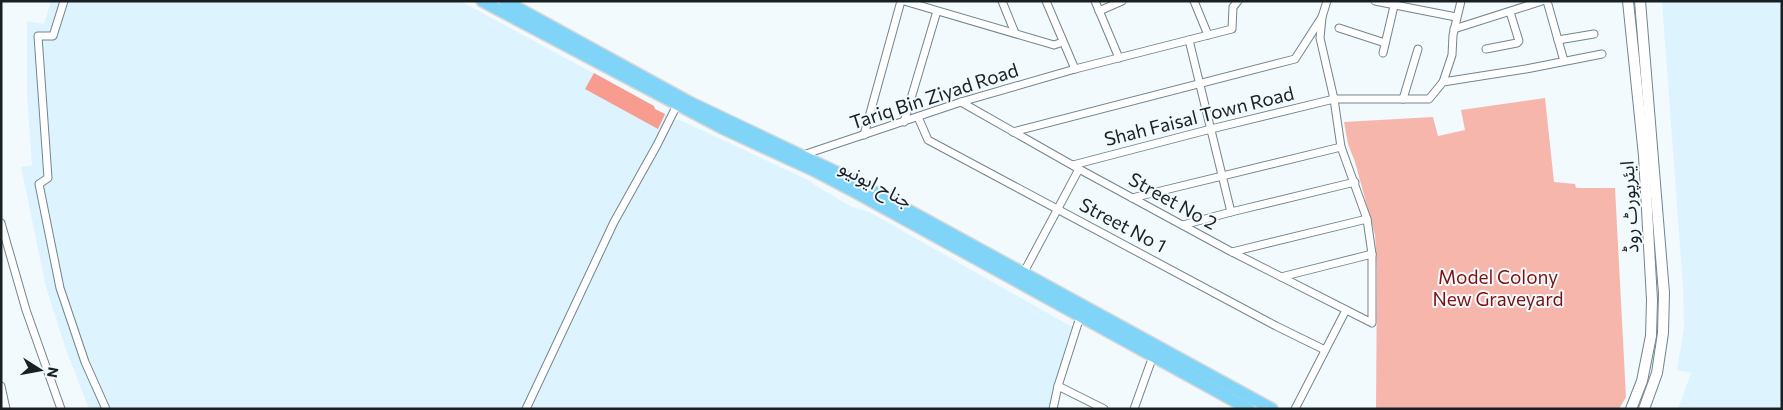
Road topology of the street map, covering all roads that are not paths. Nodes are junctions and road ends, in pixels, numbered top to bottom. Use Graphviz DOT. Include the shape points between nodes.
graph roads {
  1 [pos="64,1"];
  2 [pos="482,1"];
  3 [pos="505,1"];
  4 [pos="902,1"];
  5 [pos="1002,1"];
  6 [pos="1046,1"];
  7 [pos="1095,1"];
  8 [pos="1122,1"];
  9 [pos="1194,1"];
  10 [pos="1238,1"];
  11 [pos="1327,1"];
  12 [pos="1374,1"];
  13 [pos="1542,1"];
  14 [pos="1547,1"];
  15 [pos="1628,1"];
  16 [pos="1640,1"];
  17 [pos="1460,2"];
  18 [pos="918,3"];
  19 [pos="1394,6"];
  20 [pos="938,11"];
  21 [pos="1099,11"];
  22 [pos="1510,12"];
  23 [pos="1456,16"];
  24 [pos="1322,17"];
  25 [pos="1340,28"];
  26 [pos="1454,29"];
  27 [pos="1015,33"];
  28 [pos="1594,34"];
  29 [pos="1208,35"];
  30 [pos="1190,40"];
  31 [pos="1558,40"];
  32 [pos="1064,42"];
  33 [pos="1385,43"];
  34 [pos="1418,48"];
  35 [pos="1486,49"];
  36 [pos="1383,53"];
  37 [pos="1602,54"];
  38 [pos="1119,58"];
  39 [pos="1564,61"];
  40 [pos="1075,69"];
  41 [pos="1443,82"];
  42 [pos="1200,84"];
  43 [pos="1334,99"];
  44 [pos="1402,100"];
  45 [pos="961,102"];
  46 [pos="677,105"];
  47 [pos="918,117"];
  48 [pos="904,122"];
  49 [pos="1211,129"];
  50 [pos="1013,132"];
  51 [pos="864,135"];
  52 [pos="1341,147"];
  53 [pos="803,155"];
  54 [pos="1076,167"];
  55 [pos="1222,175"];
  56 [pos="1354,182"];
  57 [pos="1132,198"];
  58 [pos="1058,208"];
  59 [pos="1231,212"];
  60 [pos="1367,219"];
  61 [pos="1,223"];
  62 [pos="1182,225"];
  63 [pos="1232,252"];
  64 [pos="1372,254"];
  65 [pos="1024,272"];
  66 [pos="1281,277"];
  67 [pos="1346,310"];
  68 [pos="1080,317"];
  69 [pos="1325,350"];
  70 [pos="1153,356"];
  71 [pos="1,386"];
  72 [pos="1058,386"];
  73 [pos="5,408"];
  74 [pos="61,409"];
  75 [pos="106,409"];
  76 [pos="526,409"];
  77 [pos="1053,409"];
  78 [pos="1104,409"];
  79 [pos="1134,409"];
  80 [pos="1249,409"];
  81 [pos="1272,409"];
  82 [pos="1295,409"];
  83 [pos="1631,409"];
  84 [pos="1644,409"];
  1 -- 75 [label="street" via="53,36 38,36 48,178 39,184 60,288 85,362"];
  2 -- 46 [label="highway, جناح ایونیو"];
  3 -- 53 [label="highway, جناح ایونیو" via="689,102"];
  4 -- 18 [label="street"];
  4 -- 51 [label="street"];
  5 -- 27 [label="street"];
  6 -- 32 [label="street"];
  7 -- 21 [label="street"];
  8 -- 21 [label="street"];
  9 -- 29 [label="street"];
  10 -- 29 [label="street, Tariq Bin Ziyad Road" via="1233,7 1232,29"];
  11 -- 24 [label="street"];
  12 -- 19 [label="street"];
  13 -- 22 [label="street"];
  14 -- 31 [label="street"];
  15 -- 83 [label="main road, ایئرپورٹ روڈ" via="1644,156 1652,300 1651,336 1642,381"];
  16 -- 84 [label="main road, ایئرپورٹ روڈ" via="1664,293 1657,373"];
  17 -- 23 [label="street"];
  18 -- 20 [label="street"];
  19 -- 23 [label="street"];
  19 -- 33 [label="street"];
  20 -- 27 [label="street"];
  20 -- 48 [label="street"];
  21 -- 38 [label="street"];
  22 -- 26 [label="street"];
  22 -- 35 [label="street" via="1519,41"];
  23 -- 26 [label="street"];
  24 -- 42 [label="street" via="1295,59"];
  24 -- 43 [label="street" via="1320,38"];
  25 -- 33 [label="street"];
  26 -- 41 [label="street" via="1452,55"];
  27 -- 32 [label="street" via="1054,45"];
  28 -- 31 [label="street"];
  29 -- 30 [label="street, Tariq Bin Ziyad Road"];
  30 -- 38 [label="street, Tariq Bin Ziyad Road"];
  30 -- 42 [label="street"];
  31 -- 39 [label="street"];
  32 -- 40 [label="street"];
  33 -- 36 [label="street"];
  34 -- 44 [label="street"];
  37 -- 39 [label="street"];
  38 -- 40 [label="street, Tariq Bin Ziyad Road"];
  39 -- 41 [label="street"];
  40 -- 45 [label="street, Tariq Bin Ziyad Road"];
  41 -- 44 [label="street, Shah Faisal Town Road" via="1430,98"];
  42 -- 49 [label="street"];
  42 -- 50 [label="street"];
  43 -- 44 [label="street, Shah Faisal Town Road"];
  43 -- 49 [label="street, Shah Faisal Town Road"];
  43 -- 52 [label="street"];
  45 -- 47 [label="street, Tariq Bin Ziyad Road"];
  45 -- 50 [label="street, Street No 2"];
  46 -- 68 [label="highway, جناح ایونیو" via="855,192"];
  46 -- 76 [label="street" via="614,222"];
  47 -- 48 [label="street, Tariq Bin Ziyad Road"];
  47 -- 58 [label="street, Street No 1" via="928,140"];
  48 -- 51 [label="street, Tariq Bin Ziyad Road"];
  49 -- 54 [label="street, Shah Faisal Town Road"];
  49 -- 55 [label="street"];
  50 -- 54 [label="street, Street No 2"];
  51 -- 53 [label="street, Tariq Bin Ziyad Road"];
  52 -- 55 [label="street"];
  52 -- 56 [label="street"];
  53 -- 65 [label="highway, جناح ایونیو"];
  54 -- 57 [label="street, Street No 2"];
  54 -- 58 [label="street"];
  55 -- 57 [label="street"];
  55 -- 59 [label="street"];
  56 -- 59 [label="street"];
  56 -- 60 [label="street"];
  57 -- 62 [label="street, Street No 2"];
  58 -- 65 [label="street"];
  58 -- 69 [label="street, Street No 1"];
  59 -- 62 [label="street"];
  60 -- 63 [label="street"];
  60 -- 64 [label="street"];
  61 -- 74 [label="street" via="26,310"];
  62 -- 63 [label="street, Street No 2"];
  63 -- 66 [label="street, Street No 2"];
  64 -- 66 [label="street"];
  64 -- 67 [label="street, Street No 2" via="1372,324"];
  65 -- 81 [label="highway, جناح ایونیو"];
  66 -- 67 [label="street, Street No 2"];
  67 -- 69 [label="street"];
  68 -- 70 [label="highway, جناح ایونیو"];
  68 -- 72 [label="street"];
  69 -- 82 [label="street"];
  70 -- 79 [label="street"];
  70 -- 80 [label="highway, جناح ایونیو"];
  71 -- 73 [label="street"];
  72 -- 77 [label="street"];
  72 -- 78 [label="street"];
}
